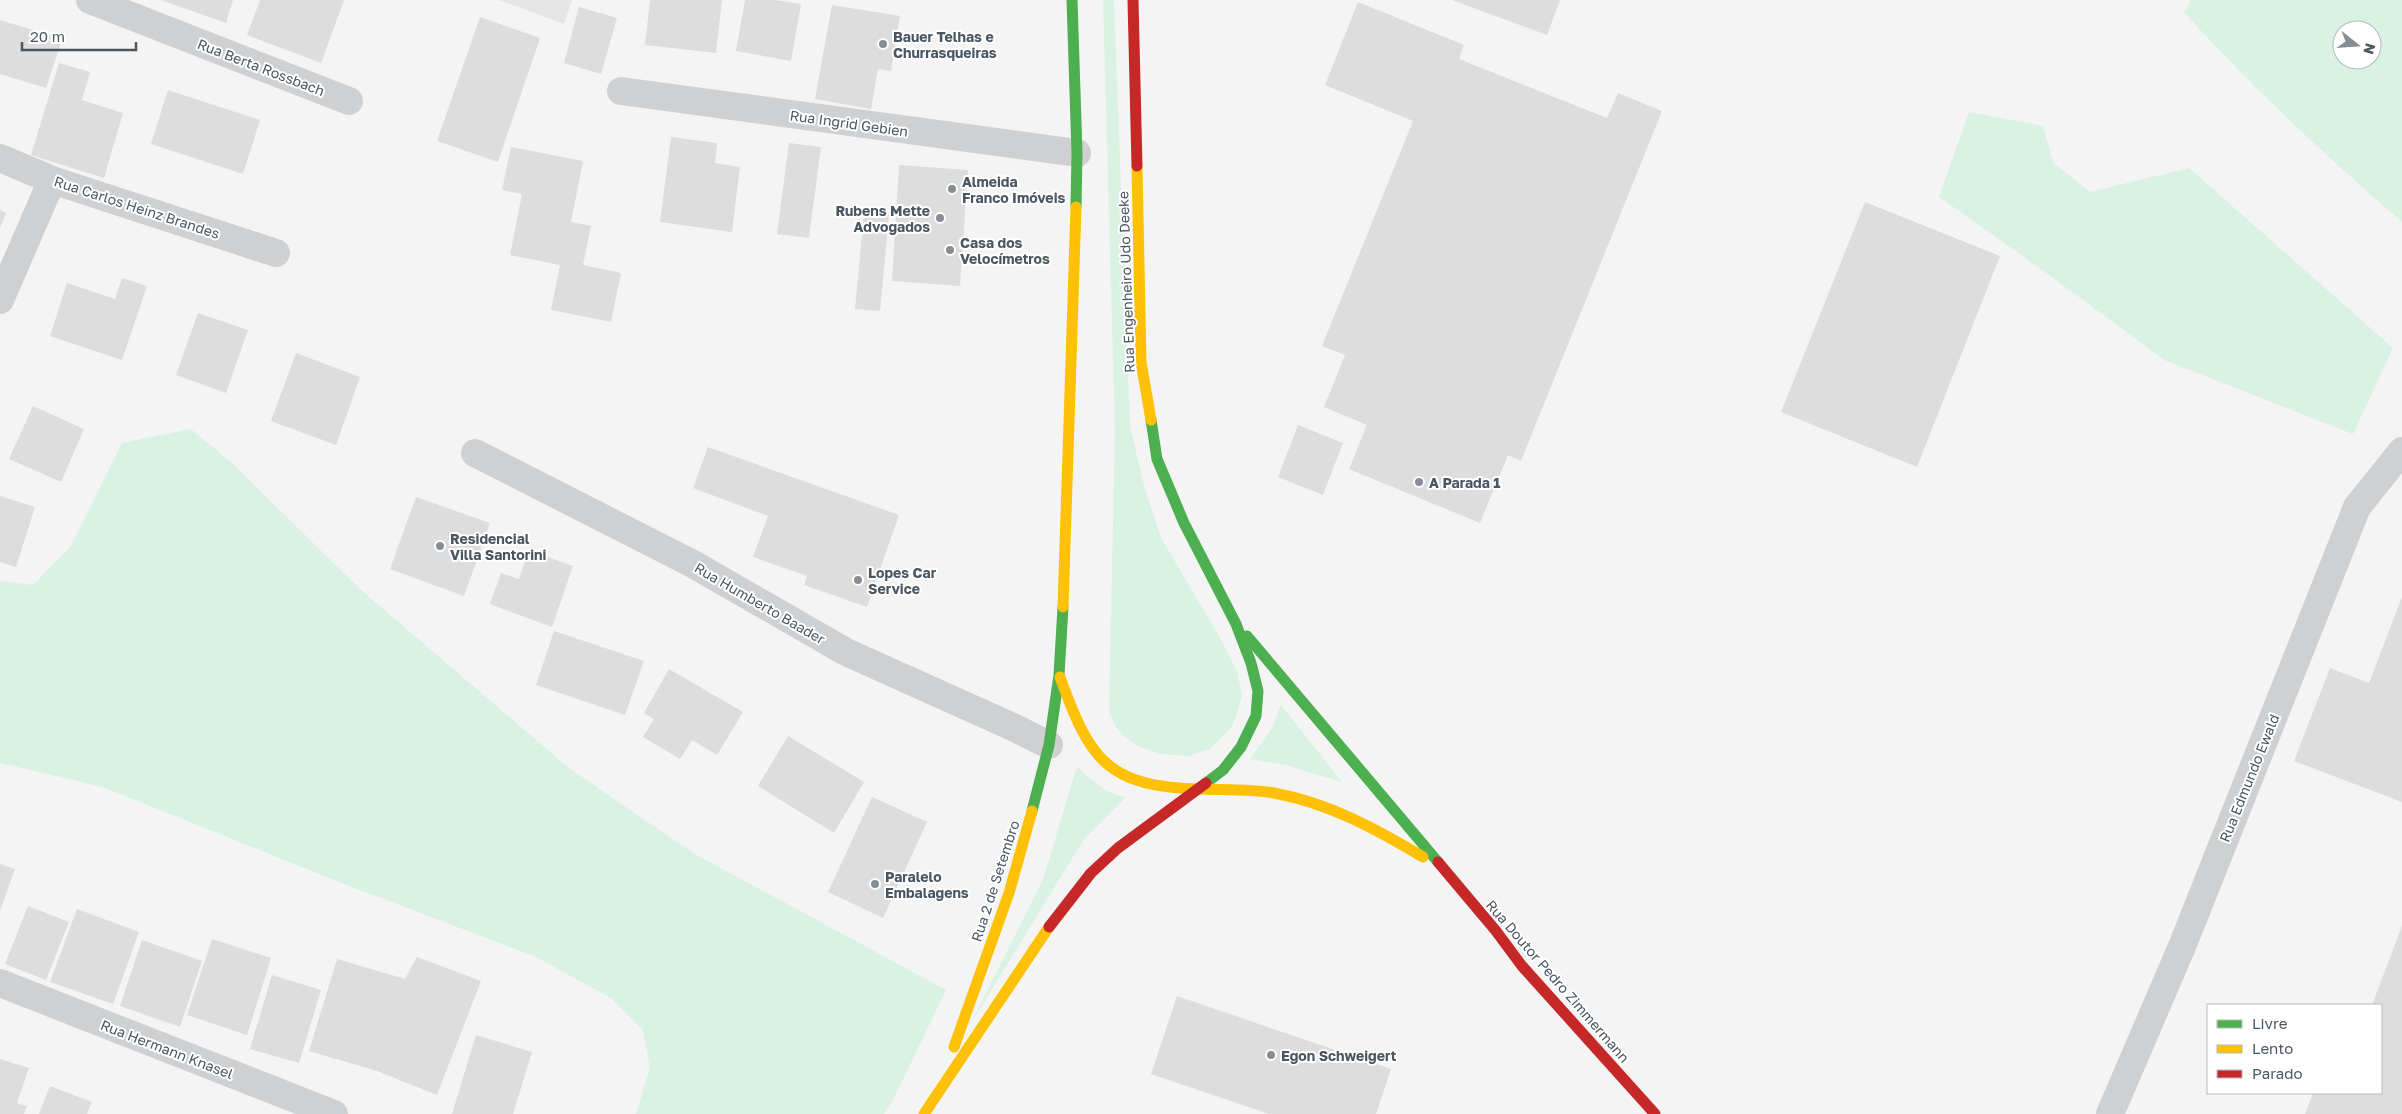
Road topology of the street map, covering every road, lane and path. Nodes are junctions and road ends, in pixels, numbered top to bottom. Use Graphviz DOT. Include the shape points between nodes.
graph roads {
  1 [pos="90,0"];
  2 [pos="1072,0"];
  3 [pos="1133,0"];
  4 [pos="621,91"];
  5 [pos="349,101"];
  6 [pos="1077,153"];
  7 [pos="0,158"];
  8 [pos="52,180"];
  9 [pos="276,253"];
  10 [pos="0,300"];
  11 [pos="2402,451"];
  12 [pos="475,453"];
  13 [pos="1236,624"];
  14 [pos="1059,675"];
  15 [pos="1049,745"];
  16 [pos="1200,789"];
  17 [pos="1440,866"];
  18 [pos="0,983"];
  19 [pos="939,1091"];
  20 [pos="334,1114"];
  21 [pos="924,1114"];
  22 [pos="1655,1114"];
  23 [pos="2110,1114"];
  1 -- 5 [label="street, Rua Berta Rossbach"];
  2 -- 6 [label="main road"];
  3 -- 13 [label="main road, Rua Engenheiro Udo Deeke" via="1141,362 1155,450 1184,523"];
  4 -- 6 [label="street, Rua Ingrid Gebien"];
  6 -- 14 [label="main road" via="1067,542"];
  7 -- 8 [label="street, Rua Carlos Heinz Brandes"];
  8 -- 9 [label="street, Rua Carlos Heinz Brandes"];
  8 -- 10 [label="street"];
  11 -- 23 [label="street, Rua Edmundo Ewald" via="2357,507 2182,944"];
  12 -- 15 [label="street, Rua Humberto Baader" via="693,564 846,652"];
  13 -- 16 [label="main road, Rua Engenheiro Udo Deeke" via="1258,691 1256,716 1223,770"];
  13 -- 17 [label="main road, Rua Doutor Pedro Zimmermann"];
  14 -- 15 [label="main road, Rua 2 de Setembro"];
  14 -- 16 [label="main road, Rua Doutor Pedro Zimmermann" via="1082,736 1111,769 1143,783"];
  15 -- 19 [label="main road, Rua 2 de Setembro" via="1009,893"];
  16 -- 17 [label="main road, Rua Doutor Pedro Zimmermann" via="1253,790 1308,801 1363,822"];
  16 -- 19 [label="main road, Rua 2 de Setembro" via="1118,848 1091,873 1004,991"];
  17 -- 22 [label="main road, Rua Doutor Pedro Zimmermann" via="1522,966"];
  18 -- 20 [label="street, Rua Hermann Knasel"];
  19 -- 21 [label="main road, Rua 2 de Setembro"];
}
